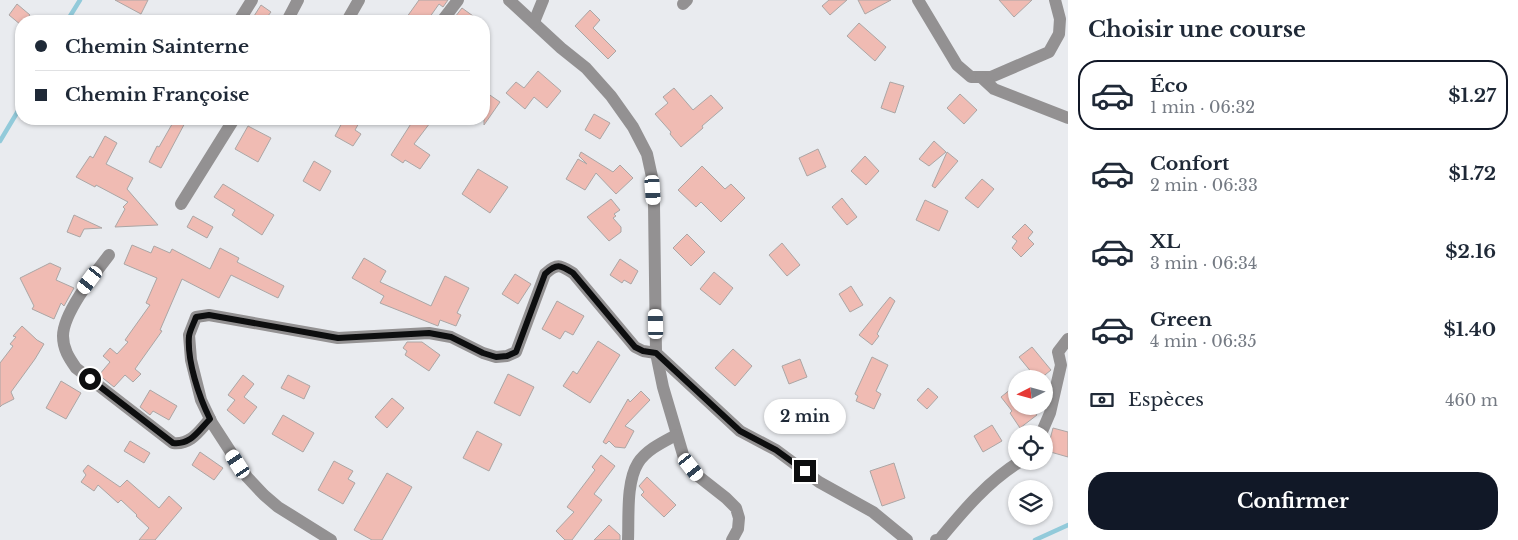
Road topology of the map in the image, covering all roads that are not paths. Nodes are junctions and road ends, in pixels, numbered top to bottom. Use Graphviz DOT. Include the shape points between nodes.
graph roads {
  1 [pos="252,0"];
  2 [pos="298,0"];
  3 [pos="359,0"];
  4 [pos="458,0"];
  5 [pos="509,0"];
  6 [pos="543,0"];
  7 [pos="918,0"];
  8 [pos="1055,0"];
  9 [pos="243,15"];
  10 [pos="290,15"];
  11 [pos="350,15"];
  12 [pos="447,15"];
  13 [pos="534,22"];
  14 [pos="981,77"];
  15 [pos="1068,118"];
  16 [pos="230,125"];
  17 [pos="181,204"];
  18 [pos="109,255"];
  19 [pos="1068,339"];
  20 [pos="656,353"];
  21 [pos="210,419"];
  22 [pos="1045,425"];
  23 [pos="676,435"];
  24 [pos="1008,469"];
  25 [pos="331,540"];
  26 [pos="628,540"];
  27 [pos="732,540"];
  28 [pos="907,540"];
  29 [pos="936,540"];
  1 -- 9 [label="street"];
  2 -- 10 [label="street"];
  3 -- 11 [label="street"];
  4 -- 12 [label="street"];
  5 -- 13 [label="street"];
  6 -- 13 [label="street"];
  7 -- 14 [label="street" via="957,65 971,77"];
  8 -- 14 [label="street" via="1060,19 1059,34 1048,52 992,77"];
  13 -- 20 [label="street" via="586,68 611,96 647,154 654,204"];
  14 -- 15 [label="street" via="994,89"];
  16 -- 17 [label="street"];
  18 -- 21 [label="street" via="80,293 63,329 67,356 76,368 173,443 189,441"];
  19 -- 22 [label="street" via="1058,352 1060,364"];
  20 -- 21 [label="street" via="635,347 573,273 562,266 553,266 545,274 516,352 507,356 496,357 451,337 429,333 338,338 209,315 196,317 189,335 191,360 201,400"];
  20 -- 23 [label="street"];
  20 -- 28 [label="street" via="740,431 873,512"];
  21 -- 25 [label="street" via="247,477 264,495"];
  23 -- 26 [label="street" via="649,451 638,462 632,478"];
  23 -- 27 [label="street" via="684,458 698,476 736,508 738,529"];
  24 -- 29 [label="street"];
}
